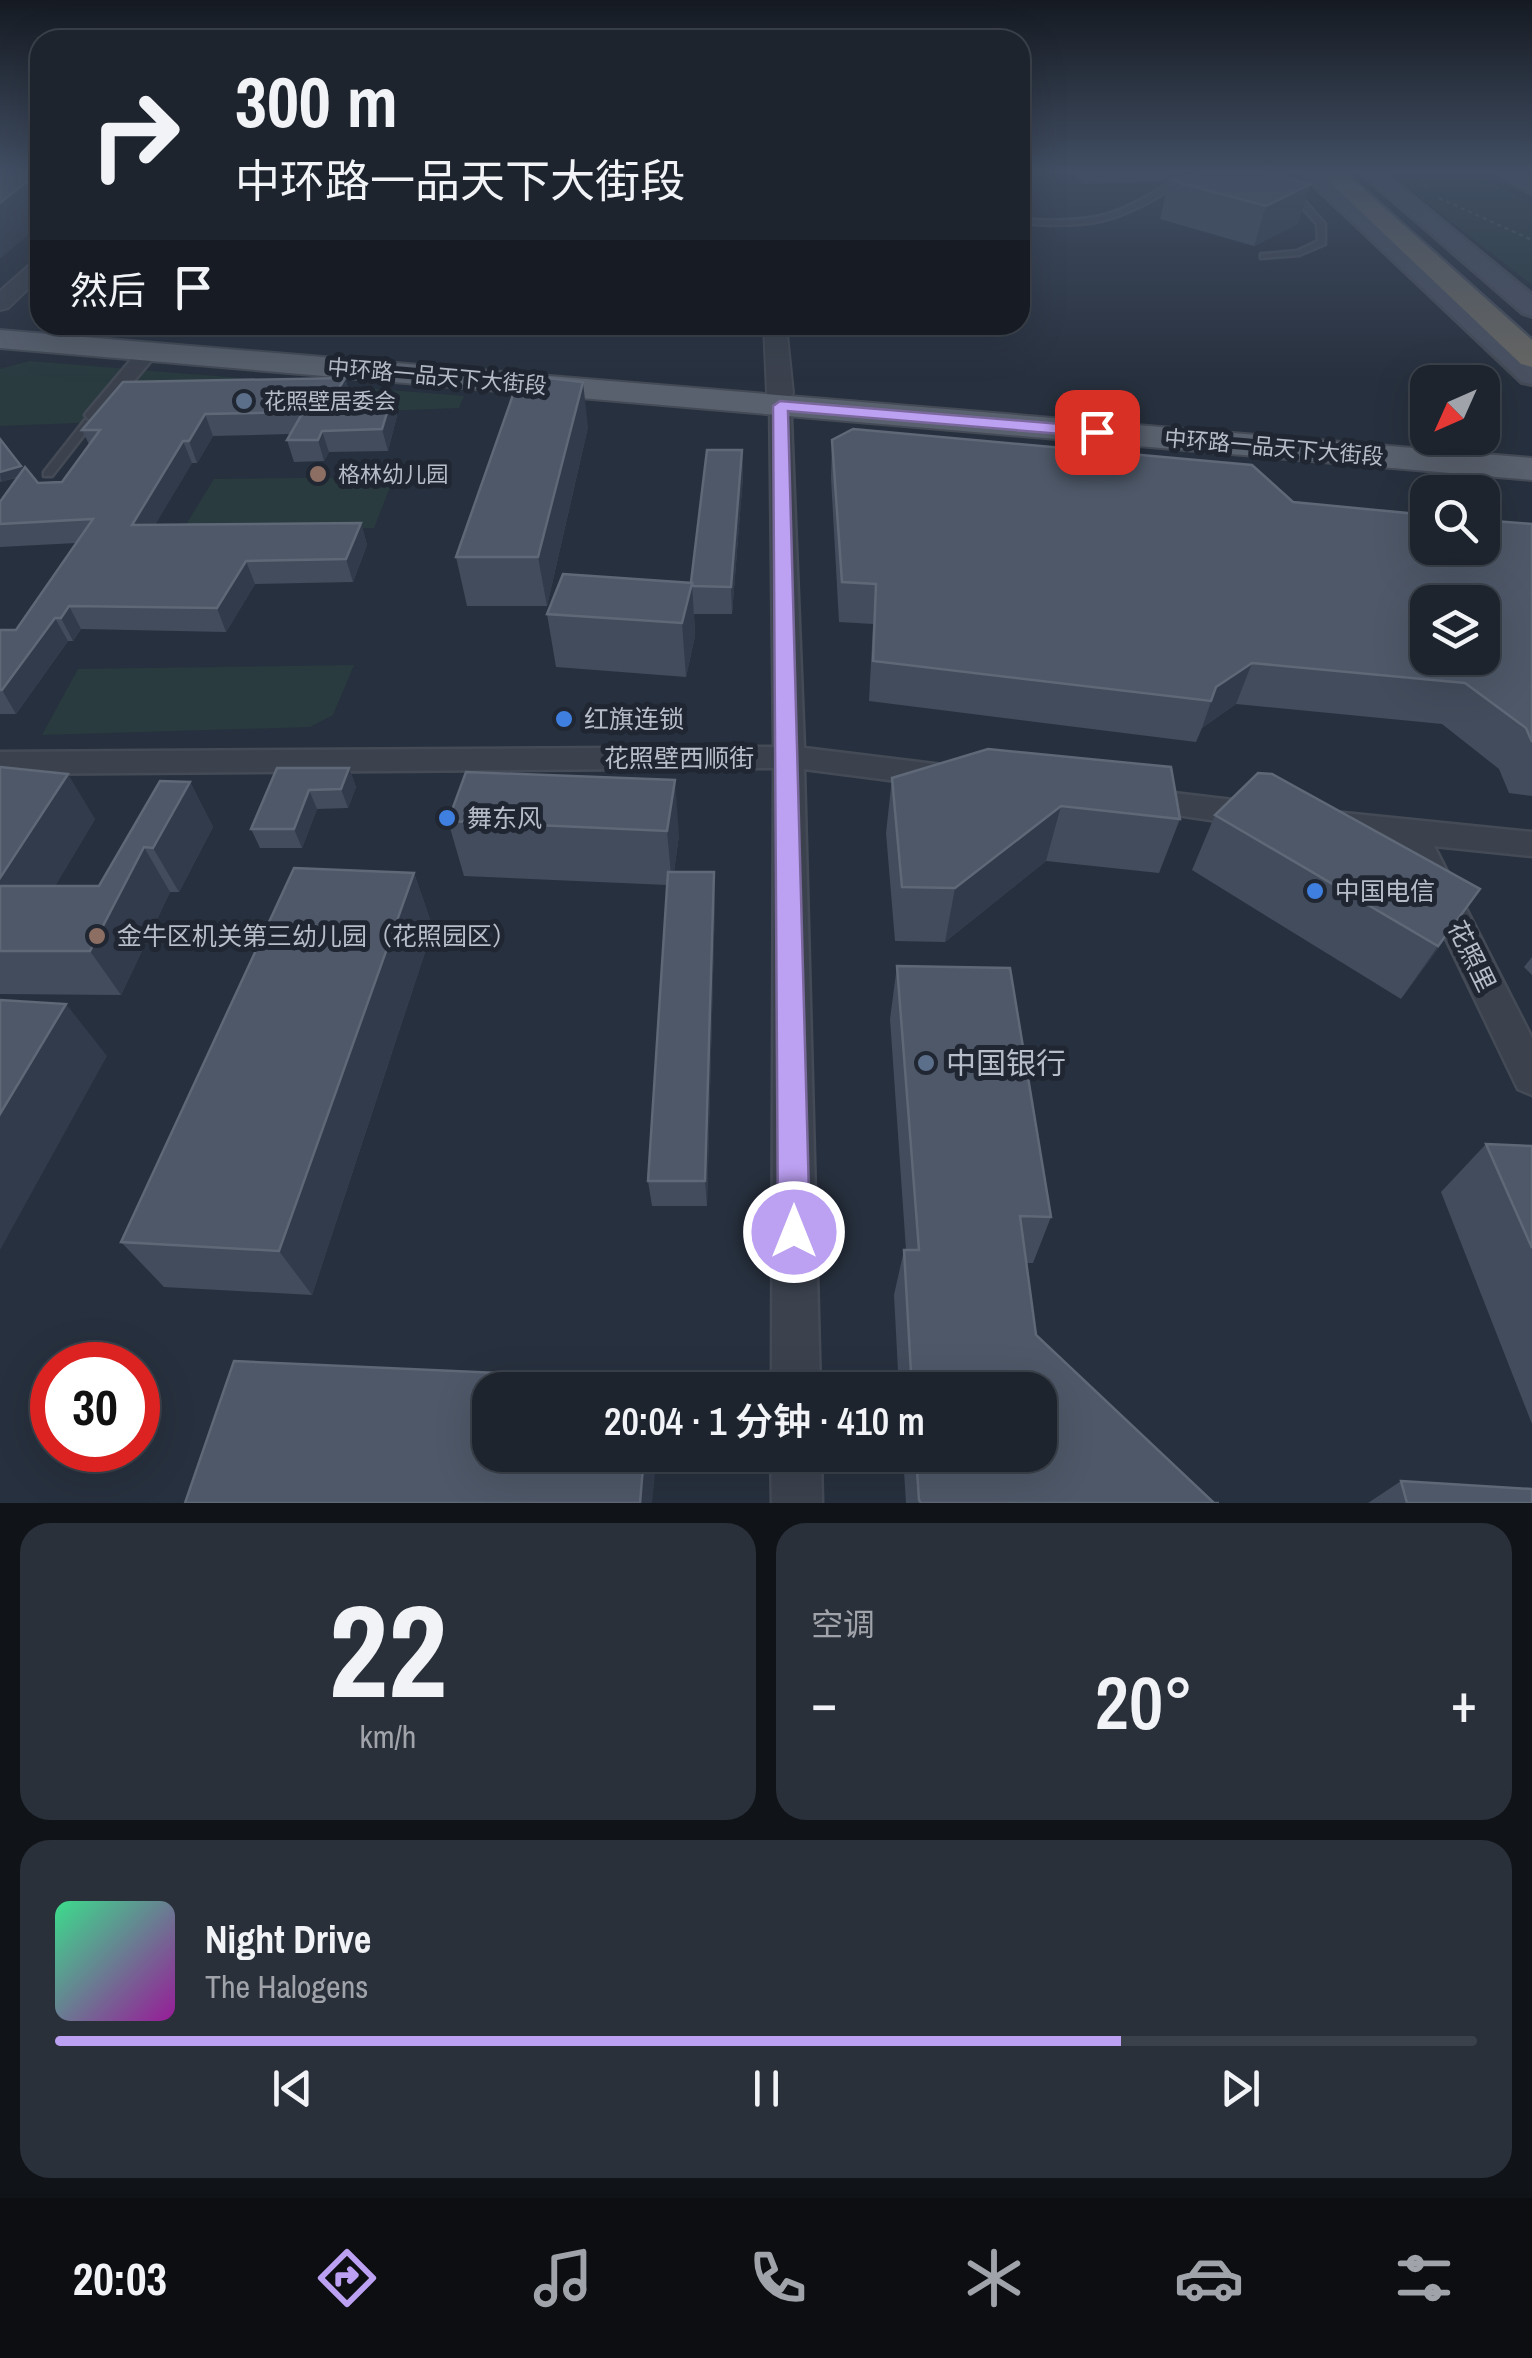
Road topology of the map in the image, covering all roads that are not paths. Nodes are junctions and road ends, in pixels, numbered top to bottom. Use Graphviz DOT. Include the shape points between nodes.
graph roads {
  1 [pos="1322,240"];
  2 [pos="1384,240"];
  3 [pos="1406,240"];
  4 [pos="1431,240"];
  5 [pos="1451,240"];
  6 [pos="1264,256"];
  7 [pos="30,258"];
  8 [pos="30,275"];
  9 [pos="0,286"];
  10 [pos="0,303"];
  11 [pos="1532,308"];
  12 [pos="0,326"];
  13 [pos="1532,328"];
  14 [pos="30,329"];
  15 [pos="96,335"];
  16 [pos="776,335"];
  17 [pos="0,340"];
  18 [pos="148,352"];
  19 [pos="1532,357"];
  20 [pos="1532,376"];
  21 [pos="780,399"];
  22 [pos="89,422"];
  23 [pos="1532,449"];
  24 [pos="1532,469"];
  25 [pos="48,474"];
  26 [pos="789,757"];
  27 [pos="0,763"];
  28 [pos="984,781"];
  29 [pos="1100,796"];
  30 [pos="1412,834"];
  31 [pos="1532,844"];
  32 [pos="1532,1077"];
  33 [pos="796,1372"];
  34 [pos="796,1472"];
  35 [pos="797,1503"];
  1 -- 6 [label="lane" via="1299,253"];
  2 -- 20 [label="main road"];
  3 -- 19 [label="highway"];
  4 -- 13 [label="highway"];
  5 -- 11 [label="main road"];
  7 -- 9 [label="street"];
  8 -- 10 [label="street"];
  12 -- 14 [label="main road, 中环路一品天下大街段"];
  15 -- 21 [label="main road, 中环路一品天下大街段"];
  16 -- 21 [label="street"];
  17 -- 18 [label="main road, 中环路一品天下大街段"];
  18 -- 21 [label="main road, 中环路一品天下大街段"];
  18 -- 22 [label="street"];
  21 -- 23 [label="main road, 中环路一品天下大街段"];
  21 -- 24 [label="main road, 中环路一品天下大街段"];
  21 -- 26 [label="street"];
  22 -- 25 [label="lane"];
  26 -- 27 [label="street, 花照壁西顺街"];
  26 -- 28 [label="street, 花照壁西顺街"];
  26 -- 33 [label="street"];
  29 -- 30 [label="street"];
  30 -- 31 [label="street"];
  30 -- 32 [label="street, 花照里"];
  34 -- 35 [label="street"];
}
